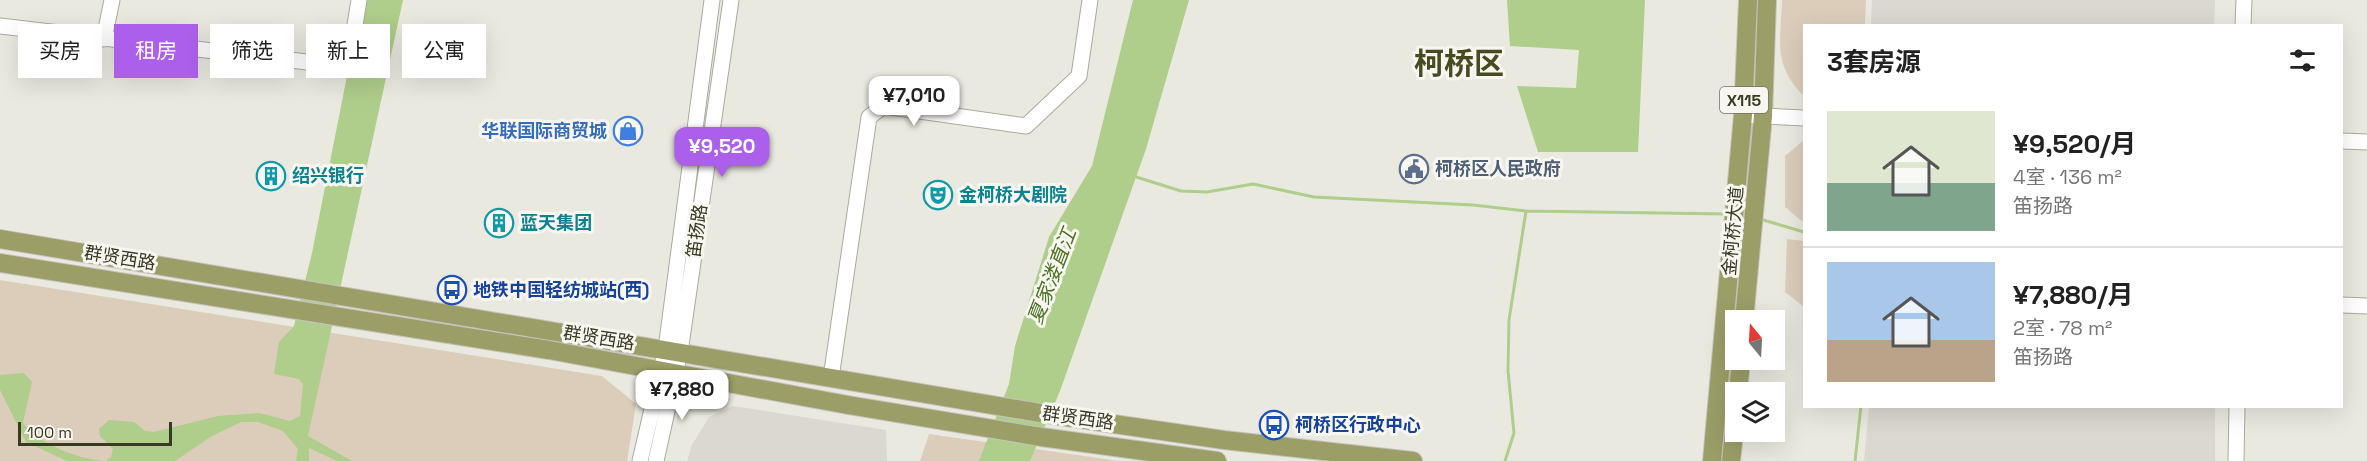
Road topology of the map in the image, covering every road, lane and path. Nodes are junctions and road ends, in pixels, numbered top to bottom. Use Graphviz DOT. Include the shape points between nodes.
graph roads {
  1 [pos="112,0"];
  2 [pos="359,0"];
  3 [pos="712,0"];
  4 [pos="731,0"];
  5 [pos="1090,0"];
  6 [pos="1748,0"];
  7 [pos="1767,0"];
  8 [pos="2244,0"];
  9 [pos="2243,24"];
  10 [pos="0,27"];
  11 [pos="104,39"];
  12 [pos="1743,115"];
  13 [pos="1763,116"];
  14 [pos="1803,118"];
  15 [pos="2343,141"];
  16 [pos="2367,142"];
  17 [pos="0,239"];
  18 [pos="0,263"];
  19 [pos="2343,305"];
  20 [pos="2367,306"];
  21 [pos="1745,310"];
  22 [pos="673,350"];
  23 [pos="668,372"];
  24 [pos="831,378"];
  25 [pos="2237,408"];
  26 [pos="1733,442"];
  27 [pos="640,461"];
  28 [pos="656,461"];
  29 [pos="1217,461"];
  30 [pos="1413,461"];
  31 [pos="1712,461"];
  32 [pos="1731,461"];
  33 [pos="2236,461"];
  1 -- 11 [label="street"];
  2 -- 11 [label="street" via="351,50 341,66"];
  3 -- 22 [label="street, 笛扬路"];
  4 -- 22 [label="street, 笛扬路"];
  5 -- 24 [label="street" via="1079,76 1026,126 884,106 869,117"];
  6 -- 12 [label="main road, 金柯桥大道 / X115"];
  7 -- 13 [label="main road, 金柯桥大道 / X115"];
  8 -- 9 [label="street"];
  10 -- 11 [label="street"];
  12 -- 13 [label="street"];
  12 -- 31 [label="main road, 金柯桥大道 / X115"];
  13 -- 14 [label="street"];
  13 -- 21 [label="main road, 金柯桥大道 / X115"];
  15 -- 16 [label="street"];
  17 -- 22 [label="main road, 群贤西路"];
  18 -- 23 [label="main road, 群贤西路"];
  19 -- 20 [label="street"];
  22 -- 23 [label="street, 笛扬路"];
  22 -- 24 [label="main road, 群贤西路"];
  23 -- 27 [label="street, 笛扬路"];
  23 -- 28 [label="street, 笛扬路"];
  23 -- 29 [label="main road, 群贤西路" via="1041,437"];
  24 -- 30 [label="main road, 群贤西路" via="1224,440"];
  25 -- 33 [label="street"];
  26 -- 32 [label="main road"];
}
